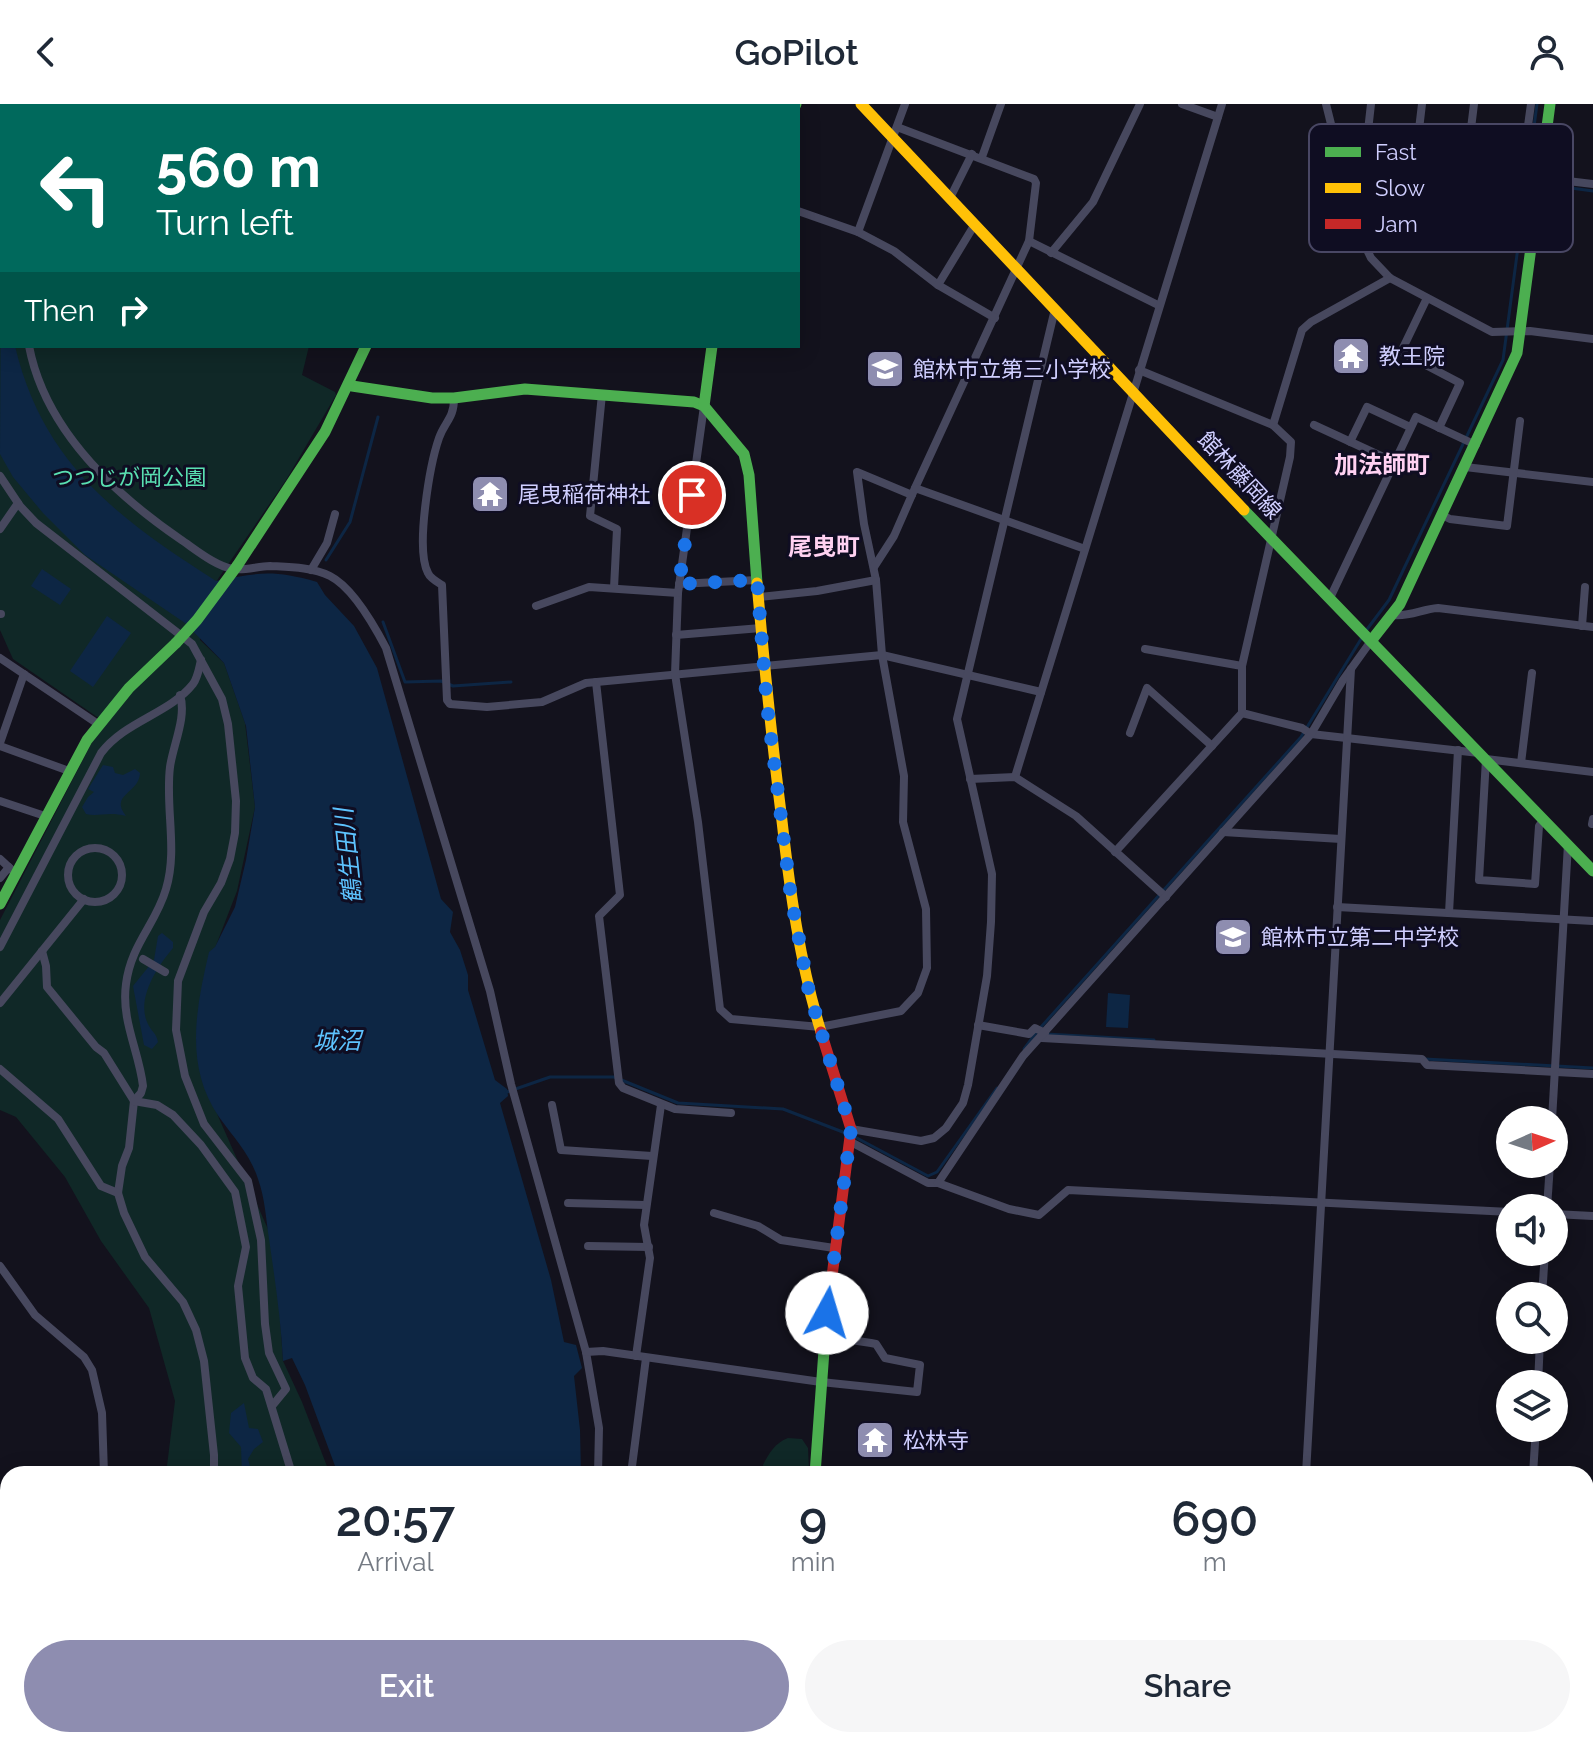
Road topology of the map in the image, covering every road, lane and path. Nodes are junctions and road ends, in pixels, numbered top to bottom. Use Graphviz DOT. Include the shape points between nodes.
graph roads {
  1 [pos="861,104"];
  2 [pos="905,104"];
  3 [pos="1001,104"];
  4 [pos="1140,104"];
  5 [pos="1182,104"];
  6 [pos="1222,104"];
  7 [pos="1326,104"];
  8 [pos="1371,104"];
  9 [pos="1422,104"];
  10 [pos="1474,104"];
  11 [pos="1531,104"];
  12 [pos="1550,104"];
  13 [pos="1218,117"];
  14 [pos="1330,124"];
  15 [pos="1369,124"];
  16 [pos="1420,124"];
  17 [pos="1472,124"];
  18 [pos="1528,124"];
  19 [pos="1548,124"];
  20 [pos="895,132"];
  21 [pos="972,154"];
  22 [pos="982,157"];
  23 [pos="1573,182"];
  24 [pos="1593,184"];
  25 [pos="950,198"];
  26 [pos="800,212"];
  27 [pos="975,224"];
  28 [pos="858,232"];
  29 [pos="1029,241"];
  30 [pos="1368,252"];
  31 [pos="1531,252"];
  32 [pos="1051,253"];
  33 [pos="1017,269"];
  34 [pos="1390,278"];
  35 [pos="938,285"];
  36 [pos="1427,298"];
  37 [pos="1158,305"];
  38 [pos="1055,308"];
  39 [pos="995,318"];
  40 [pos="1521,332"];
  41 [pos="1593,339"];
  42 [pos="30,348"];
  43 [pos="365,348"];
  44 [pos="712,348"];
  45 [pos="1139,370"];
  46 [pos="352,386"];
  47 [pos="1133,390"];
  48 [pos="602,394"];
  49 [pos="454,398"];
  50 [pos="704,406"];
  51 [pos="1520,421"];
  52 [pos="1273,425"];
  53 [pos="1314,425"];
  54 [pos="1410,427"];
  55 [pos="1439,428"];
  56 [pos="1350,442"];
  57 [pos="1476,445"];
  58 [pos="1394,462"];
  59 [pos="1465,467"];
  60 [pos="1514,473"];
  61 [pos="0,476"];
  62 [pos="1593,482"];
  63 [pos="914,492"];
  64 [pos="18,503"];
  65 [pos="335,514"];
  66 [pos="1442,515"];
  67 [pos="1004,522"];
  68 [pos="0,529"];
  69 [pos="1270,537"];
  70 [pos="1085,549"];
  71 [pos="874,567"];
  72 [pos="311,570"];
  73 [pos="757,580"];
  74 [pos="876,580"];
  75 [pos="1585,587"];
  76 [pos="614,588"];
  77 [pos="679,589"];
  78 [pos="759,597"];
  79 [pos="1330,598"];
  80 [pos="536,606"];
  81 [pos="1393,615"];
  82 [pos="1582,626"];
  83 [pos="1593,627"];
  84 [pos="761,628"];
  85 [pos="676,635"];
  86 [pos="1371,641"];
  87 [pos="1145,649"];
  88 [pos="882,655"];
  89 [pos="0,658"];
  90 [pos="201,659"];
  91 [pos="764,666"];
  92 [pos="1242,666"];
  93 [pos="1351,669"];
  94 [pos="1532,673"];
  95 [pos="24,674"];
  96 [pos="675,674"];
  97 [pos="968,674"];
  98 [pos="596,682"];
  99 [pos="1041,692"];
  100 [pos="180,695"];
  101 [pos="1242,713"];
  102 [pos="98,724"];
  103 [pos="1130,733"];
  104 [pos="1311,734"];
  105 [pos="1347,739"];
  106 [pos="0,745"];
  107 [pos="1212,746"];
  108 [pos="1458,750"];
  109 [pos="1482,756"];
  110 [pos="1521,763"];
  111 [pos="69,771"];
  112 [pos="1593,772"];
  113 [pos="1015,777"];
  114 [pos="970,779"];
  115 [pos="0,801"];
  116 [pos="45,816"];
  117 [pos="1544,819"];
  118 [pos="1223,832"];
  119 [pos="1341,839"];
  120 [pos="1568,844"];
  121 [pos="1115,852"];
  122 [pos="0,859"];
  123 [pos="12,870"];
  124 [pos="1593,871"];
  125 [pos="0,878"];
  126 [pos="1166,897"];
  127 [pos="84,899"];
  128 [pos="0,904"];
  129 [pos="1337,907"];
  130 [pos="1449,913"];
  131 [pos="1562,919"];
  132 [pos="1593,921"];
  133 [pos="0,947"];
  134 [pos="42,951"];
  135 [pos="143,959"];
  136 [pos="165,972"];
  137 [pos="0,1003"];
  138 [pos="978,1025"];
  139 [pos="820,1027"];
  140 [pos="1044,1035"];
  141 [pos="1330,1054"];
  142 [pos="0,1069"];
  143 [pos="1554,1072"];
  144 [pos="1593,1074"];
  145 [pos="134,1101"];
  146 [pos="552,1105"];
  147 [pos="661,1105"];
  148 [pos="1553,1106"];
  149 [pos="731,1113"];
  150 [pos="851,1129"];
  151 [pos="851,1142"];
  152 [pos="652,1156"];
  153 [pos="938,1183"];
  154 [pos="118,1193"];
  155 [pos="1322,1202"];
  156 [pos="568,1203"];
  157 [pos="646,1205"];
  158 [pos="1496,1211"];
  159 [pos="714,1213"];
  160 [pos="1568,1215"];
  161 [pos="1593,1216"];
  162 [pos="588,1246"];
  163 [pos="649,1247"];
  164 [pos="834,1248"];
  165 [pos="0,1266"];
  166 [pos="824,1336"];
  167 [pos="586,1352"];
  168 [pos="636,1356"];
  169 [pos="646,1358"];
  170 [pos="821,1382"];
  171 [pos="272,1406"];
  172 [pos="1535,1442"];
  173 [pos="104,1466"];
  174 [pos="214,1466"];
  175 [pos="290,1466"];
  176 [pos="598,1466"];
  177 [pos="632,1466"];
  178 [pos="816,1466"];
  179 [pos="1306,1466"];
  180 [pos="1534,1466"];
  1 -- 20 [label="street, 館林藤岡線"];
  2 -- 20 [label="street"];
  3 -- 22 [label="street"];
  4 -- 32 [label="street" via="1093,202"];
  5 -- 13 [label="street"];
  6 -- 13 [label="street"];
  7 -- 14 [label="street"];
  8 -- 15 [label="street"];
  9 -- 16 [label="street"];
  10 -- 17 [label="street"];
  11 -- 18 [label="street"];
  12 -- 19 [label="street"];
  13 -- 37 [label="street"];
  20 -- 21 [label="street"];
  20 -- 25 [label="street, 館林藤岡線"];
  20 -- 28 [label="street"];
  21 -- 22 [label="street"];
  21 -- 25 [label="street"];
  22 -- 29 [label="street" via="1034,179"];
  23 -- 24 [label="street"];
  25 -- 27 [label="street, 館林藤岡線"];
  26 -- 28 [label="street"];
  27 -- 33 [label="street, 館林藤岡線"];
  27 -- 35 [label="street"];
  28 -- 35 [label="street" via="894,251"];
  29 -- 32 [label="street"];
  29 -- 33 [label="street"];
  30 -- 34 [label="street"];
  31 -- 40 [label="street"];
  32 -- 37 [label="street"];
  33 -- 38 [label="street, 館林藤岡線"];
  33 -- 39 [label="street"];
  34 -- 36 [label="street"];
  34 -- 52 [label="street" via="1302,330"];
  35 -- 39 [label="street"];
  36 -- 40 [label="street" via="1492,332"];
  36 -- 55 [label="street" via="1401,352 1460,383"];
  37 -- 45 [label="street"];
  38 -- 47 [label="street, 館林藤岡線"];
  38 -- 67 [label="street"];
  39 -- 63 [label="street"];
  40 -- 41 [label="street"];
  40 -- 57 [label="street" via="1510,372"];
  42 -- 72 [label="street" via="58,421 98,470 146,515 233,569"];
  43 -- 46 [label="street"];
  44 -- 50 [label="street"];
  45 -- 47 [label="street"];
  45 -- 52 [label="street"];
  46 -- 49 [label="street"];
  46 -- 102 [label="street, bridge" via="319,445 197,620"];
  47 -- 69 [label="street, 館林藤岡線"];
  47 -- 70 [label="street"];
  48 -- 49 [label="street" via="525,389"];
  48 -- 50 [label="street"];
  48 -- 76 [label="street" via="590,516 617,529"];
  49 -- 98 [label="street" via="432,467 422,554 428,575 442,585 447,700 471,707 542,702"];
  50 -- 73 [label="street" via="746,461"];
  50 -- 77 [label="street"];
  51 -- 60 [label="street"];
  52 -- 69 [label="street" via="1291,442 1291,453"];
  53 -- 56 [label="street"];
  54 -- 55 [label="street" via="1416,417"];
  54 -- 56 [label="street" via="1367,407"];
  54 -- 58 [label="street"];
  55 -- 57 [label="street"];
  56 -- 58 [label="street"];
  57 -- 59 [label="street"];
  58 -- 79 [label="street"];
  59 -- 60 [label="street"];
  59 -- 66 [label="street"];
  60 -- 62 [label="street"];
  60 -- 66 [label="street" via="1507,526"];
  61 -- 64 [label="street"];
  63 -- 67 [label="street"];
  63 -- 71 [label="street"];
  63 -- 71 [label="street" via="857,472"];
  64 -- 68 [label="street"];
  64 -- 90 [label="street" via="59,543 192,644"];
  65 -- 72 [label="street" via="327,543"];
  66 -- 81 [label="street"];
  67 -- 70 [label="street"];
  67 -- 97 [label="street"];
  69 -- 79 [label="street, 館林藤岡線"];
  69 -- 92 [label="street"];
  70 -- 99 [label="street"];
  71 -- 74 [label="street"];
  72 -- 167 [label="street" via="334,578 350,595 373,624 391,662 490,991"];
  73 -- 77 [label="street"];
  73 -- 78 [label="street"];
  74 -- 78 [label="street"];
  74 -- 88 [label="street"];
  75 -- 82 [label="street"];
  76 -- 77 [label="street"];
  76 -- 80 [label="street" via="589,587"];
  77 -- 85 [label="street"];
  78 -- 84 [label="street"];
  79 -- 86 [label="street, 館林藤岡線"];
  81 -- 82 [label="street" via="1438,608"];
  81 -- 86 [label="street"];
  82 -- 83 [label="street"];
  84 -- 85 [label="street"];
  84 -- 91 [label="street"];
  85 -- 96 [label="street"];
  86 -- 93 [label="street"];
  86 -- 109 [label="street, 館林藤岡線"];
  87 -- 92 [label="street"];
  88 -- 91 [label="street"];
  88 -- 97 [label="street"];
  88 -- 139 [label="street" via="904,776 903,822 926,909 927,968 918,993 901,1011"];
  89 -- 95 [label="street"];
  90 -- 100 [label="street" via="194,682"];
  90 -- 171 [label="street" via="222,699 228,724 235,833 221,883 178,981 176,1030 185,1076 204,1124 248,1181 261,1240 269,1353 286,1389"];
  91 -- 96 [label="street"];
  91 -- 139 [label="street" via="791,897"];
  92 -- 101 [label="street"];
  93 -- 104 [label="street"];
  93 -- 105 [label="street"];
  94 -- 110 [label="street"];
  95 -- 102 [label="street"];
  95 -- 106 [label="street"];
  96 -- 98 [label="street"];
  96 -- 139 [label="street" via="720,1009 744,1022"];
  97 -- 99 [label="street"];
  97 -- 114 [label="street" via="957,719"];
  98 -- 147 [label="street" via="620,895 598,923 619,1078 623,1088"];
  99 -- 113 [label="street"];
  100 -- 133 [label="street" via="125,729 101,753"];
  100 -- 145 [label="street" via="169,785 169,878 132,957 126,985 127,1028 143,1086"];
  101 -- 104 [label="street"];
  101 -- 107 [label="street"];
  102 -- 111 [label="street"];
  103 -- 107 [label="street" via="1147,688"];
  104 -- 105 [label="street"];
  104 -- 118 [label="street"];
  105 -- 108 [label="street"];
  105 -- 119 [label="street"];
  106 -- 111 [label="street"];
  107 -- 121 [label="street"];
  108 -- 109 [label="street"];
  108 -- 130 [label="street"];
  109 -- 110 [label="street"];
  109 -- 117 [label="street, 館林藤岡線"];
  109 -- 117 [label="street" via="1479,880 1535,884"];
  110 -- 112 [label="street"];
  111 -- 116 [label="street"];
  113 -- 114 [label="street"];
  113 -- 121 [label="street" via="1076,816"];
  114 -- 138 [label="street" via="992,874 987,976"];
  115 -- 116 [label="street"];
  116 -- 123 [label="street"];
  117 -- 120 [label="street, 館林藤岡線"];
  118 -- 119 [label="street"];
  118 -- 126 [label="street"];
  119 -- 129 [label="street"];
  120 -- 124 [label="street, 館林藤岡線"];
  120 -- 131 [label="street"];
  121 -- 126 [label="street"];
  122 -- 123 [label="street"];
  123 -- 125 [label="street"];
  123 -- 128 [label="street"];
  126 -- 140 [label="street"];
  127 -- 127 [label="street" via="100,901 120,886 118,860 103,849 85,850 72,862 69,879"];
  127 -- 134 [label="street"];
  129 -- 130 [label="street"];
  129 -- 141 [label="street"];
  130 -- 131 [label="street"];
  131 -- 132 [label="street"];
  131 -- 143 [label="street"];
  134 -- 137 [label="street"];
  134 -- 145 [label="street" via="47,987 104,1053"];
  135 -- 136 [label="street"];
  138 -- 140 [label="street" via="1029,1034 1035,1028"];
  138 -- 150 [label="street" via="963,1103 934,1138 921,1141"];
  139 -- 150 [label="street"];
  140 -- 141 [label="street"];
  140 -- 153 [label="street" via="1023,1056"];
  141 -- 143 [label="street"];
  141 -- 155 [label="street"];
  142 -- 154 [label="street" via="58,1119 101,1186"];
  143 -- 144 [label="street"];
  143 -- 148 [label="street"];
  145 -- 154 [label="street"];
  145 -- 171 [label="street" via="157,1105 173,1115 235,1192 246,1247 238,1286 245,1358"];
  146 -- 152 [label="street" via="561,1150"];
  147 -- 149 [label="street"];
  147 -- 152 [label="street"];
  150 -- 151 [label="street"];
  151 -- 153 [label="street" via="928,1183"];
  151 -- 164 [label="street"];
  152 -- 157 [label="street"];
  153 -- 155 [label="street" via="1039,1215 1068,1190"];
  154 -- 174 [label="street" via="145,1257 183,1302 196,1330"];
  155 -- 158 [label="street"];
  155 -- 179 [label="street"];
  156 -- 157 [label="street"];
  157 -- 163 [label="street"];
  159 -- 164 [label="street" via="758,1226 781,1240"];
  160 -- 161 [label="street"];
  162 -- 163 [label="street"];
  163 -- 168 [label="street"];
  164 -- 166 [label="street"];
  165 -- 173 [label="street" via="35,1315 92,1370 102,1413"];
  166 -- 170 [label="street"];
  166 -- 170 [label="street" via="876,1344 885,1358 920,1365 917,1392"];
  167 -- 168 [label="street"];
  167 -- 176 [label="street" via="599,1428"];
  168 -- 169 [label="street"];
  169 -- 170 [label="street"];
  169 -- 177 [label="street"];
  170 -- 178 [label="street"];
  171 -- 175 [label="street"];
  172 -- 180 [label="street"];
}
